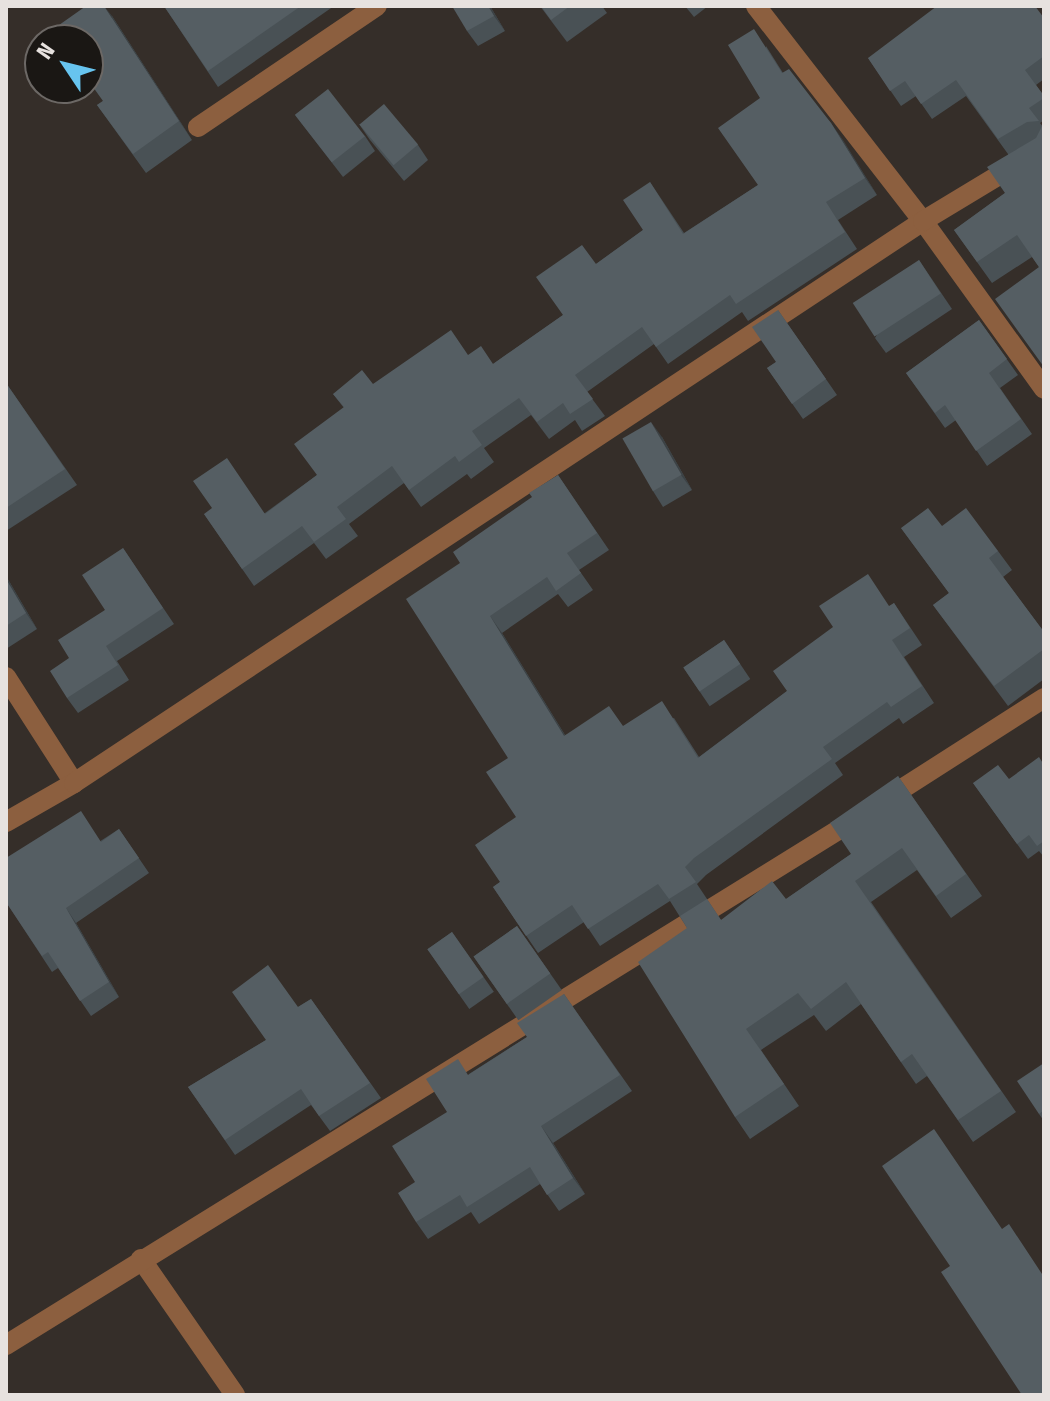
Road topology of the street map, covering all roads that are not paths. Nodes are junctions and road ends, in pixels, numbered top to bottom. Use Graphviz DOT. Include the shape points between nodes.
graph roads {
  1 [pos="377,6"];
  2 [pos="756,6"];
  3 [pos="198,127"];
  4 [pos="1044,148"];
  5 [pos="923,221"];
  6 [pos="1044,389"];
  7 [pos="6,677"];
  8 [pos="1044,698"];
  9 [pos="74,783"];
  10 [pos="6,822"];
  11 [pos="141,1259"];
  12 [pos="6,1345"];
  13 [pos="235,1395"];
  1 -- 3 [label="street"];
  2 -- 5 [label="street"];
  4 -- 5 [label="street"];
  5 -- 6 [label="street"];
  5 -- 9 [label="street"];
  7 -- 9 [label="street"];
  8 -- 11 [label="street" via="707,915"];
  9 -- 10 [label="street"];
  11 -- 12 [label="street"];
  11 -- 13 [label="street"];
}
